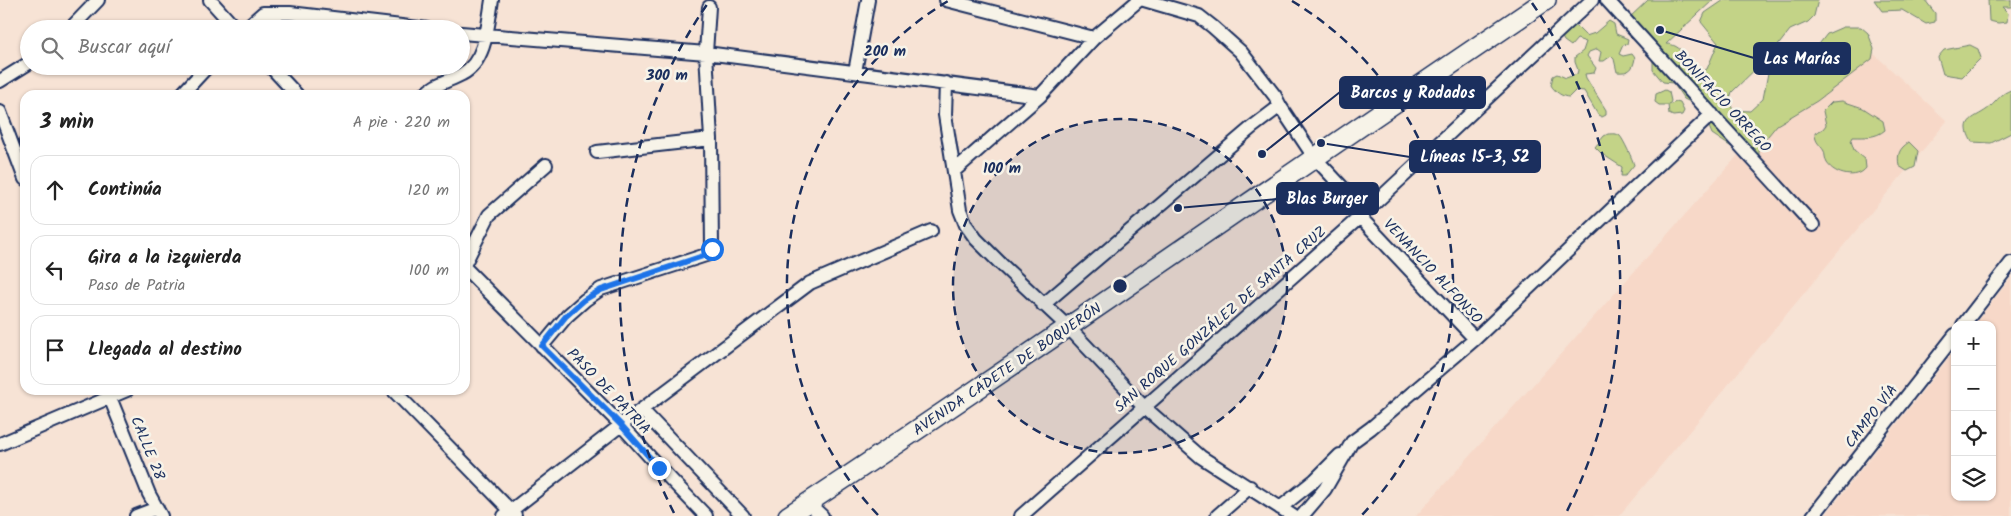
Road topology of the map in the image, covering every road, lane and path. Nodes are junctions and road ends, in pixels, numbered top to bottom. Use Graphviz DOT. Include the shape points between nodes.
graph roads {
  1 [pos="98,0"];
  2 [pos="210,0"];
  3 [pos="492,0"];
  4 [pos="868,0"];
  5 [pos="946,0"];
  6 [pos="1139,0"];
  7 [pos="1144,0"];
  8 [pos="1546,0"];
  9 [pos="1592,0"];
  10 [pos="1607,0"];
  11 [pos="263,6"];
  12 [pos="709,7"];
  13 [pos="79,20"];
  14 [pos="228,20"];
  15 [pos="252,20"];
  16 [pos="350,20"];
  17 [pos="470,34"];
  18 [pos="486,35"];
  19 [pos="1094,38"];
  20 [pos="706,53"];
  21 [pos="470,68"];
  22 [pos="20,69"];
  23 [pos="855,72"];
  24 [pos="200,75"];
  25 [pos="278,75"];
  26 [pos="460,75"];
  27 [pos="0,81"];
  28 [pos="946,83"];
  29 [pos="186,90"];
  30 [pos="292,90"];
  31 [pos="430,90"];
  32 [pos="1040,96"];
  33 [pos="1280,106"];
  34 [pos="0,112"];
  35 [pos="1712,114"];
  36 [pos="712,139"];
  37 [pos="597,152"];
  38 [pos="1314,156"];
  39 [pos="546,165"];
  40 [pos="20,166"];
  41 [pos="954,171"];
  42 [pos="1360,217"];
  43 [pos="1813,225"];
  44 [pos="931,231"];
  45 [pos="470,253"];
  46 [pos="2011,263"];
  47 [pos="470,273"];
  48 [pos="1043,305"];
  49 [pos="1966,321"];
  50 [pos="1069,328"];
  51 [pos="1475,339"];
  52 [pos="1951,340"];
  53 [pos="542,346"];
  54 [pos="107,395"];
  55 [pos="109,395"];
  56 [pos="398,395"];
  57 [pos="1144,407"];
  58 [pos="642,410"];
  59 [pos="621,425"];
  60 [pos="0,444"];
  61 [pos="1350,445"];
  62 [pos="1250,487"];
  63 [pos="808,503"];
  64 [pos="1280,508"];
  65 [pos="159,512"];
  66 [pos="510,514"];
  67 [pos="136,516"];
  68 [pos="706,516"];
  69 [pos="743,516"];
  70 [pos="788,516"];
  71 [pos="822,516"];
  72 [pos="1021,516"];
  73 [pos="1217,516"];
  74 [pos="1293,516"];
  75 [pos="1302,516"];
  76 [pos="1814,516"];
  1 -- 13 [label="street"];
  2 -- 14 [label="street"];
  3 -- 18 [label="street"];
  4 -- 23 [label="street"];
  5 -- 19 [label="street"];
  6 -- 19 [label="street"];
  7 -- 33 [label="street, VENANCIO ALFONSO" via="1199,16 1213,26 1241,52 1276,96"];
  8 -- 38 [label="main road, AVENIDA CADETE DE BOQUERÓN"];
  9 -- 42 [label="street, SAN ROQUE GONZÁLEZ DE SANTA CRUZ"];
  10 -- 35 [label="street, BONIFACIO ORREGO"];
  11 -- 15 [label="street"];
  11 -- 16 [label="street" via="290,13"];
  12 -- 20 [label="street"];
  17 -- 18 [label="street"];
  18 -- 20 [label="street"];
  18 -- 21 [label="street" via="479,56"];
  19 -- 32 [label="street"];
  20 -- 23 [label="street"];
  20 -- 36 [label="street"];
  22 -- 27 [label="street"];
  23 -- 28 [label="street"];
  24 -- 29 [label="street"];
  25 -- 30 [label="street"];
  26 -- 31 [label="street"];
  28 -- 32 [label="street"];
  28 -- 41 [label="street" via="945,115"];
  32 -- 41 [label="street"];
  33 -- 38 [label="street, VENANCIO ALFONSO"];
  33 -- 48 [label="street"];
  34 -- 40 [label="street"];
  35 -- 43 [label="street, BONIFACIO ORREGO"];
  35 -- 51 [label="street"];
  36 -- 37 [label="street"];
  36 -- 53 [label="street" via="713,243 710,253 601,290 566,316"];
  38 -- 42 [label="street, VENANCIO ALFONSO" via="1358,204"];
  38 -- 50 [label="main road, AVENIDA CADETE DE BOQUERÓN"];
  39 -- 45 [label="street" via="489,215"];
  41 -- 48 [label="street" via="960,210 966,225 986,250"];
  42 -- 51 [label="street, VENANCIO ALFONSO"];
  42 -- 57 [label="street, SAN ROQUE GONZÁLEZ DE SANTA CRUZ"];
  44 -- 58 [label="street" via="810,283"];
  46 -- 49 [label="street"];
  47 -- 53 [label="street, PASO DE PATRIA"];
  48 -- 50 [label="street"];
  50 -- 57 [label="street"];
  50 -- 63 [label="main road, AVENIDA CADETE DE BOQUERÓN"];
  51 -- 61 [label="street"];
  52 -- 76 [label="street, CAMPO VÍA"];
  53 -- 59 [label="street, PASO DE PATRIA"];
  54 -- 60 [label="street"];
  55 -- 65 [label="street, CALLE 28"];
  56 -- 66 [label="street"];
  57 -- 62 [label="street" via="1202,457"];
  57 -- 72 [label="street, SAN ROQUE GONZÁLEZ DE SANTA CRUZ"];
  58 -- 59 [label="street"];
  58 -- 69 [label="street"];
  59 -- 66 [label="street"];
  59 -- 68 [label="street, PASO DE PATRIA"];
  61 -- 64 [label="street" via="1315,480"];
  61 -- 75 [label="street" via="1325,488"];
  62 -- 64 [label="street"];
  62 -- 73 [label="street"];
  63 -- 70 [label="main road, AVENIDA CADETE DE BOQUERÓN"];
  63 -- 71 [label="street"];
  64 -- 74 [label="street"];
  65 -- 67 [label="street"];
}
